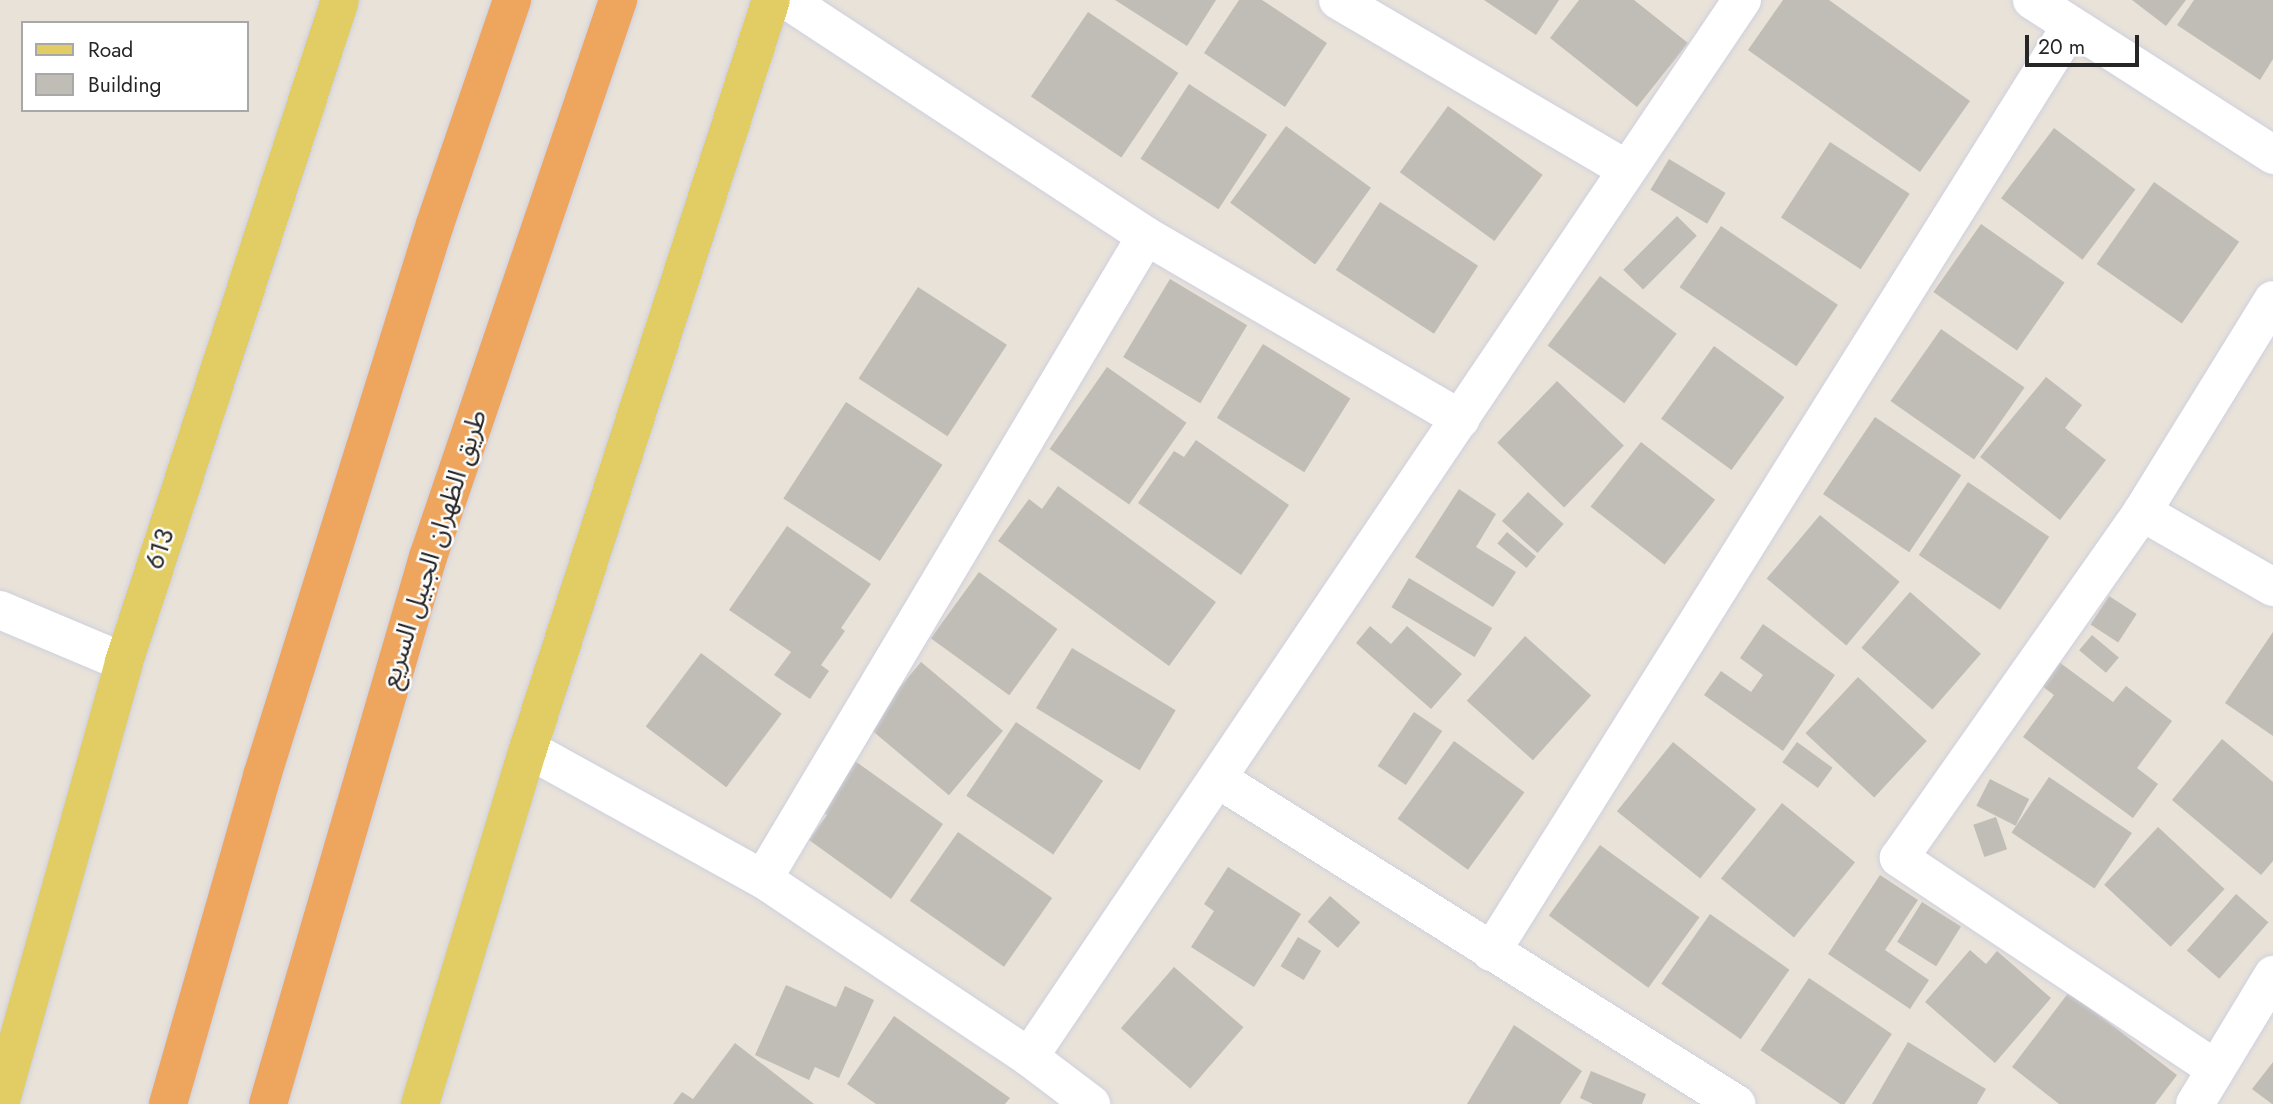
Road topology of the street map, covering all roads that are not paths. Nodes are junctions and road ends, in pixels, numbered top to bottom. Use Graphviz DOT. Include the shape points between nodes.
graph roads {
  1 [pos="340,0"];
  2 [pos="512,0"];
  3 [pos="618,0"];
  4 [pos="771,0"];
  5 [pos="786,0"];
  6 [pos="1338,0"];
  7 [pos="1742,0"];
  8 [pos="2032,0"];
  9 [pos="2071,26"];
  10 [pos="2273,155"];
  11 [pos="1626,169"];
  12 [pos="1146,236"];
  13 [pos="2273,300"];
  14 [pos="1461,419"];
  15 [pos="2142,512"];
  16 [pos="2273,587"];
  17 [pos="0,610"];
  18 [pos="124,662"];
  19 [pos="528,749"];
  20 [pos="1218,779"];
  21 [pos="763,880"];
  22 [pos="1492,952"];
  23 [pos="2273,975"];
  24 [pos="1029,1057"];
  25 [pos="2214,1069"];
  26 [pos="1068,1097"];
  27 [pos="0,1104"];
  28 [pos="168,1104"];
  29 [pos="268,1104"];
  30 [pos="420,1104"];
  31 [pos="1736,1104"];
  32 [pos="2195,1104"];
  1 -- 18 [label="main road, 613"];
  2 -- 28 [label="highway" via="435,224 262,776"];
  3 -- 29 [label="highway, طريق الظهران الجبيل السريع" via="428,557"];
  4 -- 19 [label="main road"];
  5 -- 12 [label="street"];
  6 -- 11 [label="street"];
  7 -- 11 [label="street"];
  8 -- 9 [label="street"];
  9 -- 10 [label="street"];
  9 -- 22 [label="street"];
  11 -- 14 [label="street"];
  12 -- 14 [label="street"];
  12 -- 21 [label="street"];
  13 -- 15 [label="street"];
  14 -- 20 [label="street"];
  15 -- 16 [label="street"];
  15 -- 25 [label="street" via="1899,858"];
  17 -- 18 [label="street"];
  18 -- 27 [label="main road, 613"];
  19 -- 21 [label="street"];
  19 -- 30 [label="main road"];
  20 -- 22 [label="street"];
  20 -- 24 [label="street"];
  21 -- 24 [label="street"];
  22 -- 31 [label="street"];
  23 -- 25 [label="street"];
  24 -- 26 [label="street"];
  25 -- 32 [label="street"];
}
